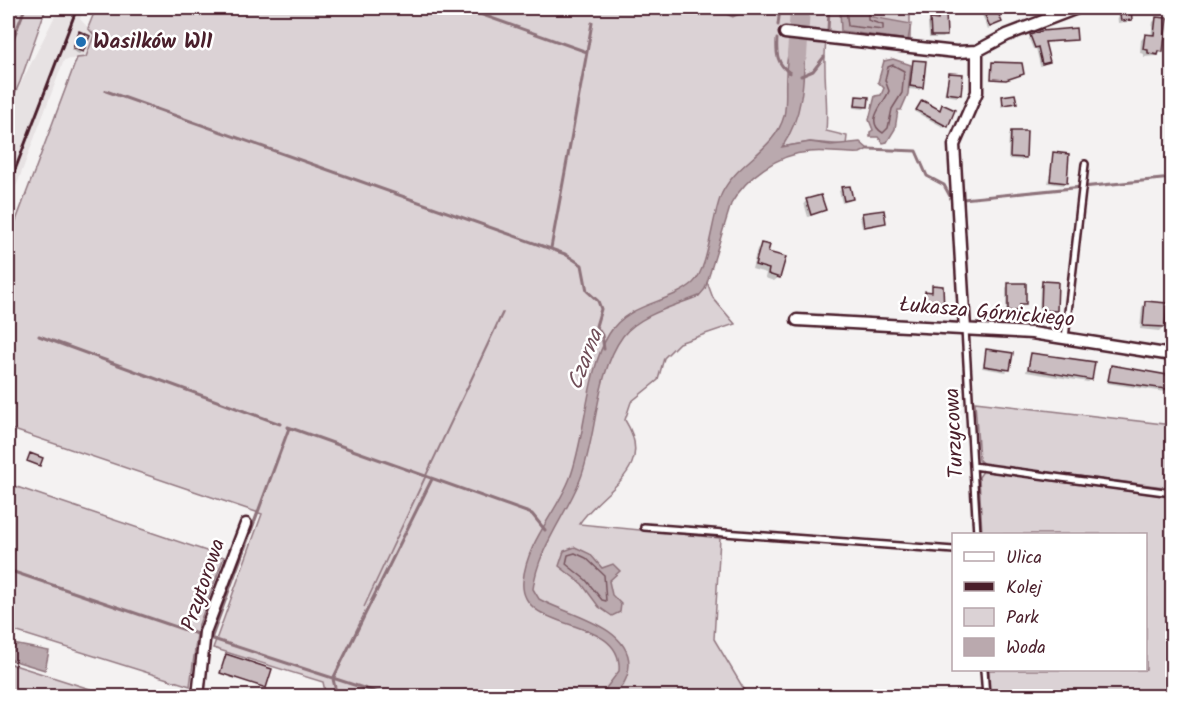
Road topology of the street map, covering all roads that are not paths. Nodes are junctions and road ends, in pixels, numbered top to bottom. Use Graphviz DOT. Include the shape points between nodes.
graph roads {
  1 [pos="1077,8"];
  2 [pos="785,33"];
  3 [pos="977,51"];
  4 [pos="1085,164"];
  5 [pos="797,320"];
  6 [pos="965,329"];
  7 [pos="1065,338"];
  8 [pos="1173,355"];
  9 [pos="973,466"];
  10 [pos="1173,493"];
  11 [pos="246,524"];
  12 [pos="644,527"];
  13 [pos="977,533"];
  14 [pos="952,550"];
  15 [pos="984,671"];
  16 [pos="198,696"];
  17 [pos="986,696"];
  1 -- 3 [label="street"];
  2 -- 3 [label="street"];
  3 -- 6 [label="street" via="977,92 954,145"];
  4 -- 7 [label="lane"];
  5 -- 6 [label="street, Łukasza Górnickiego"];
  6 -- 7 [label="street, Łukasza Górnickiego"];
  6 -- 9 [label="lane, Turzycowa"];
  7 -- 8 [label="street, Łukasza Górnickiego"];
  9 -- 10 [label="lane"];
  9 -- 13 [label="lane, Turzycowa"];
  11 -- 16 [label="street, Przytorowa" via="205,632"];
  12 -- 14 [label="lane"];
  15 -- 17 [label="lane"];
}
